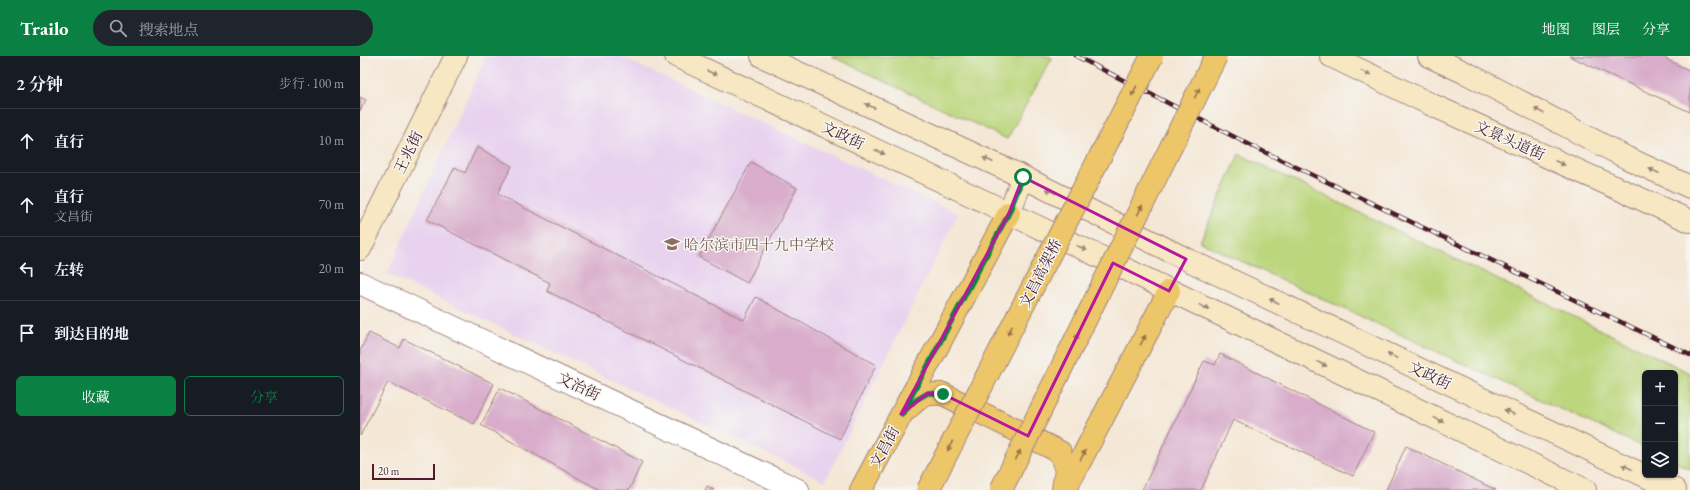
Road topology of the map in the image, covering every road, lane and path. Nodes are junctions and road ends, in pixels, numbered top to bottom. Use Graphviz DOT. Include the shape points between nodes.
graph roads {
  1 [pos="456,56"];
  2 [pos="676,56"];
  3 [pos="762,56"];
  4 [pos="1152,56"];
  5 [pos="1216,56"];
  6 [pos="1331,56"];
  7 [pos="1429,56"];
  8 [pos="1023,177"];
  9 [pos="1690,187"];
  10 [pos="1009,213"];
  11 [pos="1690,221"];
  12 [pos="360,249"];
  13 [pos="1186,259"];
  14 [pos="360,283"];
  15 [pos="1169,291"];
  16 [pos="902,414"];
  17 [pos="798,490"];
  18 [pos="861,490"];
  19 [pos="928,490"];
  20 [pos="1001,490"];
  21 [pos="1064,490"];
  22 [pos="1585,490"];
  23 [pos="1675,490"];
  1 -- 12 [label="main road, 王兆街"];
  2 -- 10 [label="main road, 文政街, one-way"];
  8 -- 3 [label="main road, one-way"];
  4 -- 19 [label="main road, 文昌高架桥, one-way, bridge"];
  20 -- 5 [label="main road, one-way, bridge"];
  6 -- 11 [label="main road, 文景头道街, one-way" via="1430,104"];
  9 -- 7 [label="main road, one-way" via="1627,158"];
  8 -- 10 [label="main road"];
  13 -- 8 [label="main road, 文政街, one-way"];
  10 -- 15 [label="main road, 文政街, one-way"];
  10 -- 16 [label="main road, 文昌街"];
  13 -- 15 [label="main road"];
  23 -- 13 [label="main road, 文政街, one-way"];
  14 -- 17 [label="street, 文治街"];
  21 -- 15 [label="main road, one-way"];
  15 -- 22 [label="main road, one-way"];
  16 -- 18 [label="main road, 文昌街"];
  16 -- 21 [label="main road" via="916,400 928,393 943,394 1060,452 1066,470"];
}
